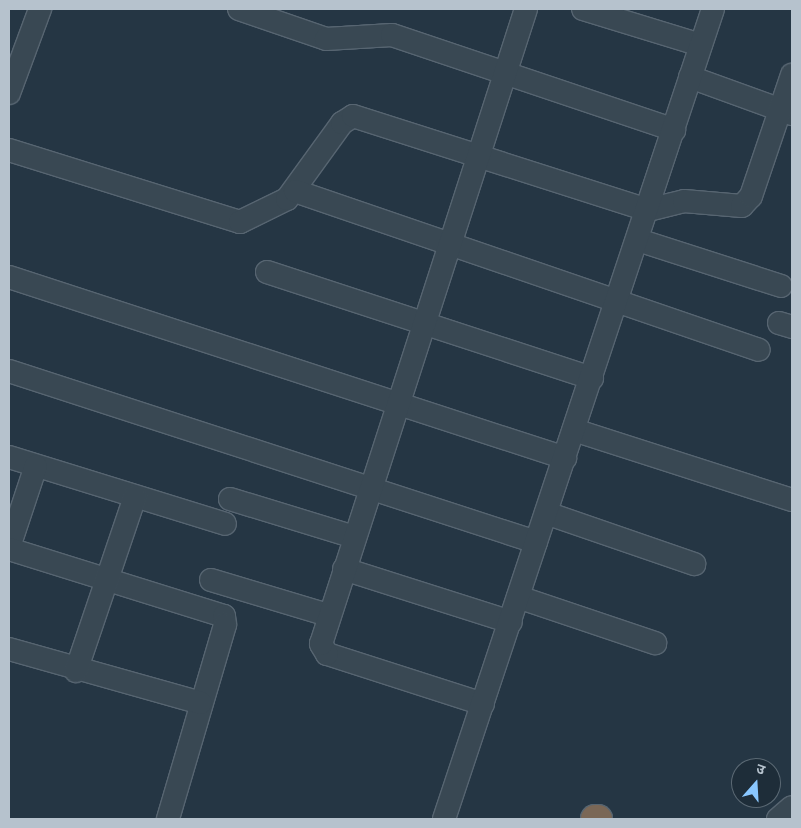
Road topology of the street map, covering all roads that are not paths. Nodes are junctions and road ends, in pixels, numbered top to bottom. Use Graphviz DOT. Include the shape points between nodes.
graph roads {
  1 [pos="40,9"];
  2 [pos="239,9"];
  3 [pos="526,9"];
  4 [pos="584,9"];
  5 [pos="713,9"];
  6 [pos="701,45"];
  7 [pos="505,75"];
  8 [pos="792,75"];
  9 [pos="690,77"];
  10 [pos="9,93"];
  11 [pos="786,112"];
  12 [pos="674,130"];
  13 [pos="9,150"];
  14 [pos="480,156"];
  15 [pos="295,191"];
  16 [pos="648,210"];
  17 [pos="638,240"];
  18 [pos="453,243"];
  19 [pos="267,272"];
  20 [pos="9,277"];
  21 [pos="781,286"];
  22 [pos="618,299"];
  23 [pos="426,325"];
  24 [pos="759,350"];
  25 [pos="9,371"];
  26 [pos="592,378"];
  27 [pos="398,406"];
  28 [pos="574,430"];
  29 [pos="9,457"];
  30 [pos="565,458"];
  31 [pos="36,466"];
  32 [pos="371,486"];
  33 [pos="790,496"];
  34 [pos="135,498"];
  35 [pos="230,499"];
  36 [pos="546,513"];
  37 [pos="225,524"];
  38 [pos="354,537"];
  39 [pos="536,542"];
  40 [pos="9,548"];
  41 [pos="694,564"];
  42 [pos="344,569"];
  43 [pos="211,580"];
  44 [pos="107,581"];
  45 [pos="518,597"];
  46 [pos="328,615"];
  47 [pos="511,622"];
  48 [pos="655,643"];
  49 [pos="9,650"];
  50 [pos="76,670"];
  51 [pos="201,703"];
  52 [pos="483,704"];
  53 [pos="792,807"];
  54 [pos="168,819"];
  55 [pos="444,819"];
  56 [pos="778,819"];
  1 -- 10 [label="street"];
  2 -- 7 [label="street" via="326,39 392,35"];
  3 -- 7 [label="street"];
  4 -- 6 [label="street"];
  5 -- 6 [label="street"];
  6 -- 9 [label="street"];
  7 -- 12 [label="street"];
  7 -- 14 [label="street"];
  8 -- 11 [label="street"];
  9 -- 11 [label="street"];
  9 -- 12 [label="street"];
  11 -- 16 [label="street" via="746,205 684,201"];
  12 -- 16 [label="street"];
  13 -- 15 [label="street" via="228,221 252,220"];
  14 -- 15 [label="street" via="353,116 342,123"];
  14 -- 16 [label="street"];
  14 -- 18 [label="street"];
  15 -- 18 [label="street"];
  16 -- 17 [label="street"];
  17 -- 21 [label="street"];
  17 -- 22 [label="street"];
  18 -- 22 [label="street"];
  18 -- 23 [label="street"];
  19 -- 23 [label="street"];
  20 -- 27 [label="street"];
  22 -- 24 [label="street" via="648,316"];
  22 -- 26 [label="street"];
  23 -- 26 [label="street"];
  23 -- 27 [label="street"];
  25 -- 32 [label="street"];
  26 -- 28 [label="street"];
  27 -- 30 [label="street"];
  27 -- 32 [label="street"];
  28 -- 30 [label="street"];
  28 -- 33 [label="street"];
  29 -- 31 [label="street"];
  30 -- 36 [label="street"];
  31 -- 34 [label="street"];
  31 -- 40 [label="street"];
  32 -- 38 [label="street"];
  32 -- 39 [label="street"];
  34 -- 37 [label="street"];
  34 -- 44 [label="street"];
  35 -- 38 [label="street"];
  36 -- 39 [label="street"];
  36 -- 41 [label="street"];
  38 -- 42 [label="street"];
  39 -- 45 [label="street"];
  40 -- 44 [label="street"];
  42 -- 46 [label="street"];
  42 -- 47 [label="street"];
  43 -- 46 [label="street"];
  44 -- 50 [label="street"];
  44 -- 51 [label="street" via="224,616 225,625"];
  45 -- 47 [label="street"];
  45 -- 48 [label="street"];
  46 -- 52 [label="street" via="321,644 326,654"];
  47 -- 52 [label="street"];
  49 -- 50 [label="street"];
  50 -- 51 [label="street"];
  51 -- 54 [label="street"];
  52 -- 55 [label="street"];
  53 -- 56 [label="street"];
}
